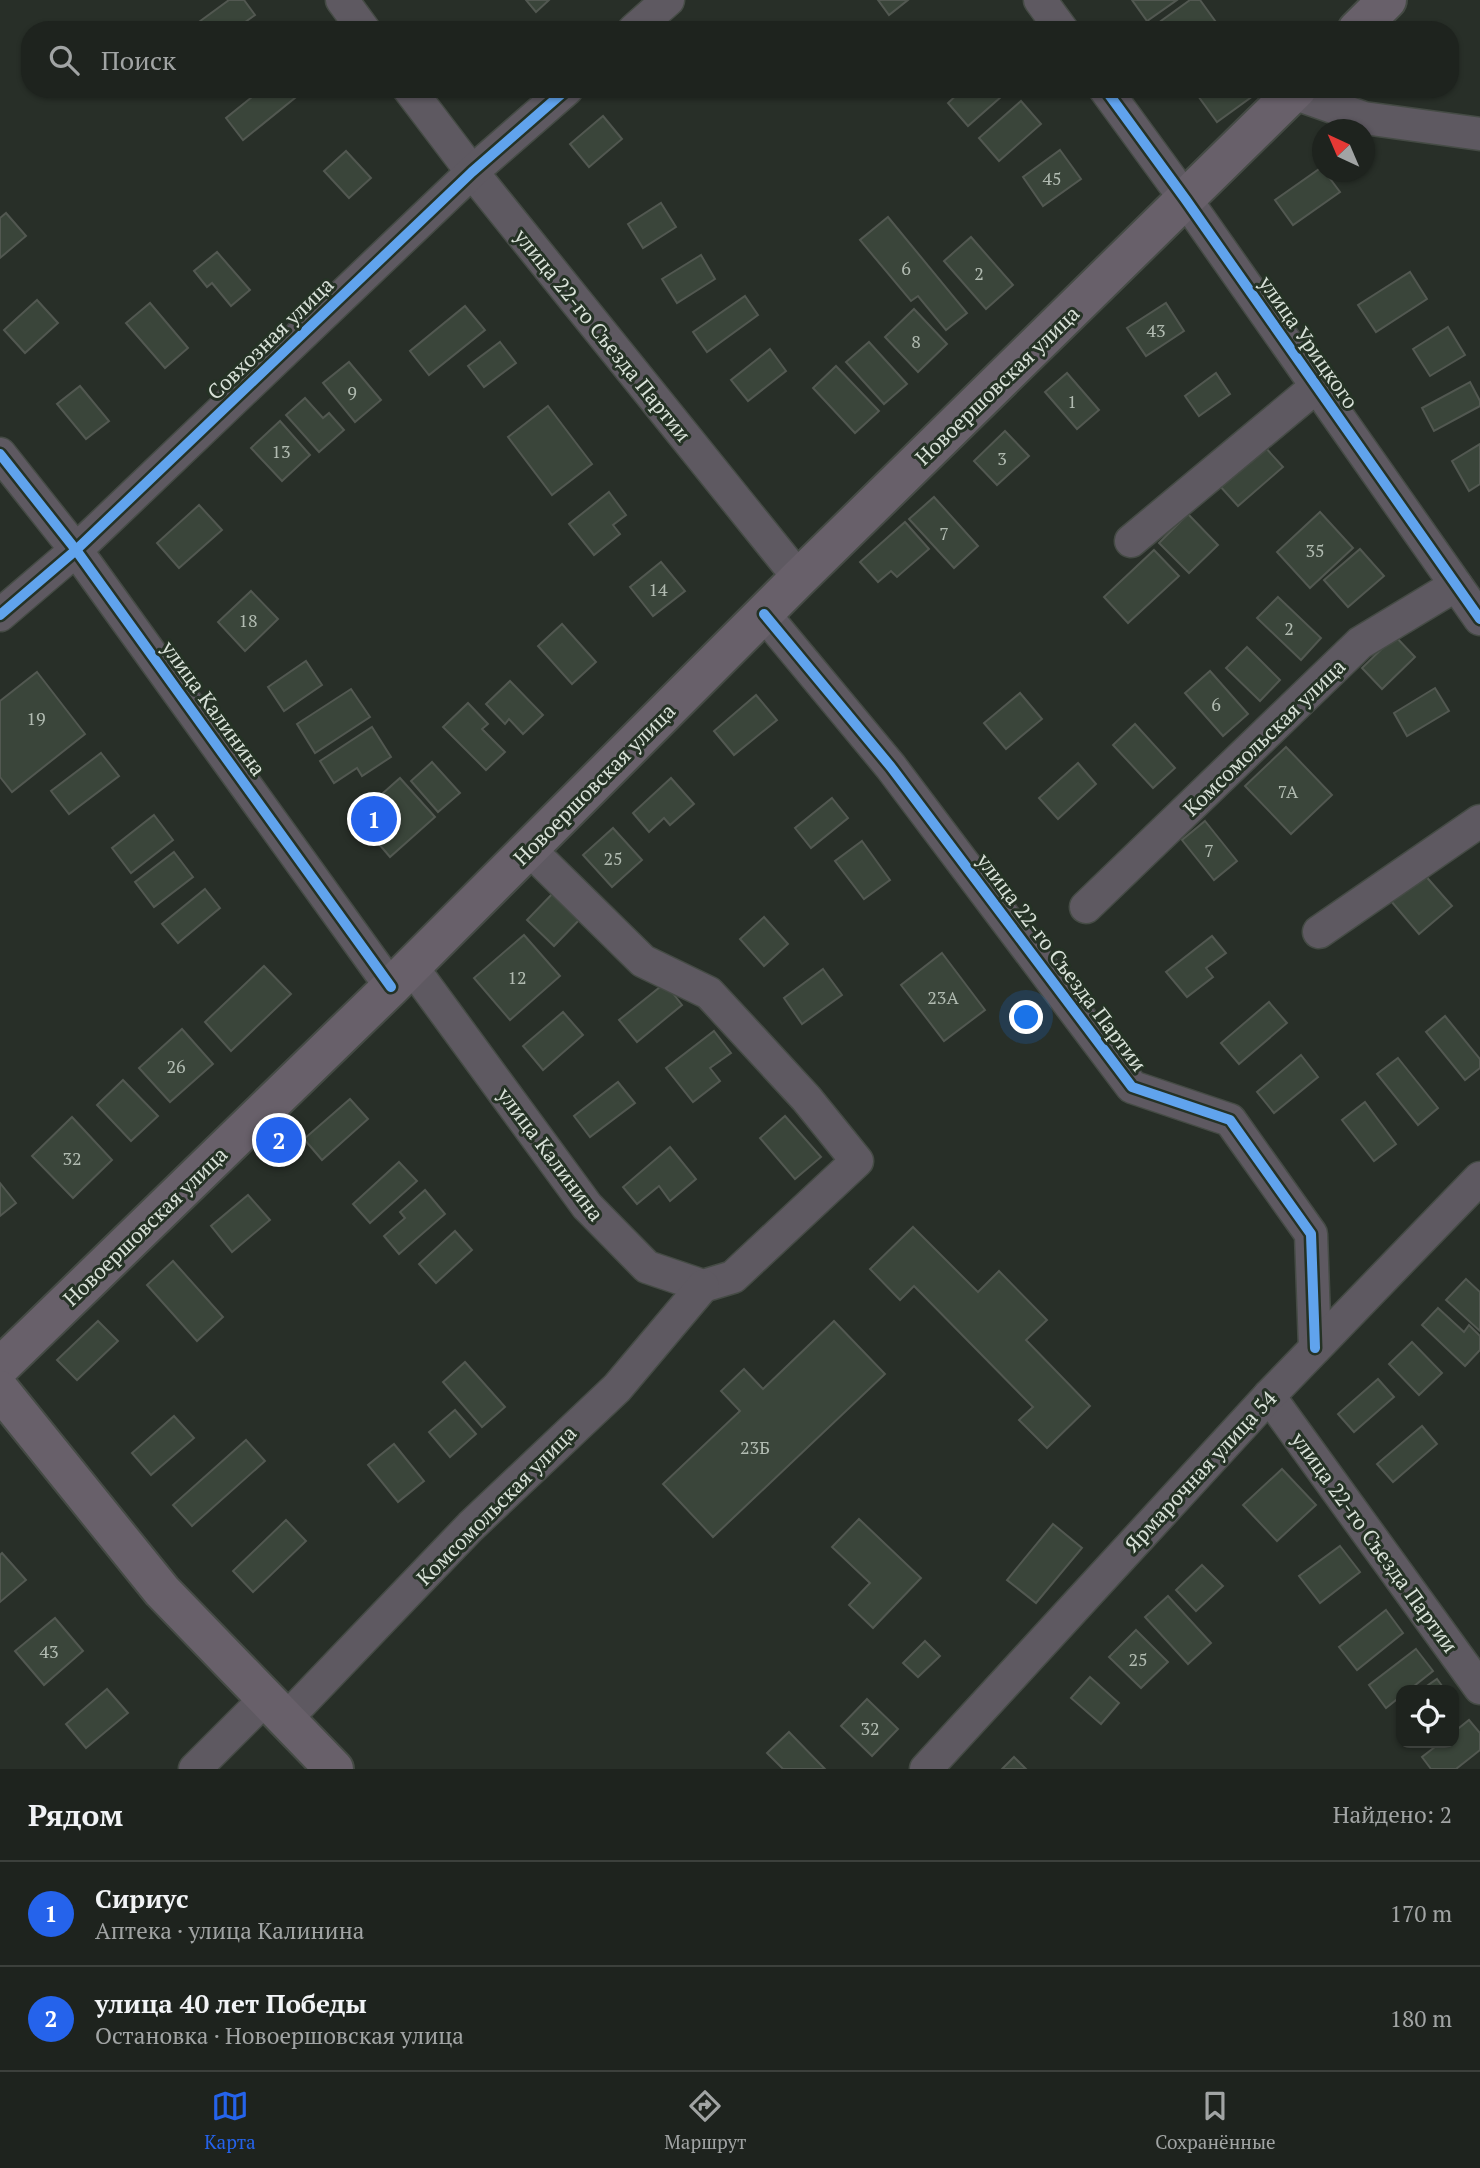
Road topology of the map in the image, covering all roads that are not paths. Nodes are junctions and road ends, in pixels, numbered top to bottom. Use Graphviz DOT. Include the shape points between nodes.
graph roads {
  1 [pos="342,0"];
  2 [pos="668,0"];
  3 [pos="1040,0"];
  4 [pos="1387,0"];
  5 [pos="357,21"];
  6 [pos="644,21"];
  7 [pos="1055,21"];
  8 [pos="1366,21"];
  9 [pos="417,98"];
  10 [pos="556,98"];
  11 [pos="1112,98"];
  12 [pos="1288,98"];
  13 [pos="1313,98"];
  14 [pos="1480,134"];
  15 [pos="472,172"];
  16 [pos="1186,200"];
  17 [pos="1317,386"];
  18 [pos="0,454"];
  19 [pos="1131,541"];
  20 [pos="76,550"];
  21 [pos="799,578"];
  22 [pos="1456,585"];
  23 [pos="764,614"];
  24 [pos="0,615"];
  25 [pos="1480,619"];
  26 [pos="1480,821"];
  27 [pos="529,849"];
  28 [pos="1086,907"];
  29 [pos="1319,932"];
  30 [pos="402,977"];
  31 [pos="1480,1178"];
  32 [pos="703,1286"];
  33 [pos="1315,1348"];
  34 [pos="0,1367"];
  35 [pos="0,1390"];
  36 [pos="1269,1396"];
  37 [pos="1480,1688"];
  38 [pos="275,1710"];
  39 [pos="195,1769"];
  40 [pos="334,1769"];
  41 [pos="926,1769"];
  1 -- 5 [label="street"];
  2 -- 6 [label="street"];
  3 -- 7 [label="street"];
  4 -- 8 [label="main road"];
  9 -- 15 [label="street, улица 22-го Съезда Партии"];
  10 -- 15 [label="street, Совхозная улица"];
  11 -- 16 [label="street, улица Урицкого"];
  12 -- 16 [label="main road, Новоершовская улица"];
  13 -- 14 [label="street" via="1364,118"];
  15 -- 20 [label="street, Совхозная улица"];
  15 -- 21 [label="street, улица 22-го Съезда Партии"];
  16 -- 17 [label="street, улица Урицкого"];
  16 -- 21 [label="main road, Новоершовская улица"];
  17 -- 19 [label="street"];
  17 -- 22 [label="street, улица Урицкого"];
  18 -- 20 [label="street, улица Калинина"];
  20 -- 24 [label="street, Совхозная улица"];
  20 -- 30 [label="street, улица Калинина"];
  21 -- 23 [label="main road, Новоершовская улица"];
  22 -- 25 [label="street, улица Урицкого"];
  22 -- 28 [label="street, Комсомольская улица" via="1360,643"];
  23 -- 27 [label="main road, Новоершовская улица"];
  23 -- 33 [label="street, улица 22-го Съезда Партии" via="891,767 1132,1087 1230,1120 1311,1234"];
  26 -- 29 [label="street"];
  27 -- 30 [label="main road, Новоершовская улица"];
  27 -- 32 [label="street" via="643,961 709,993 857,1161 733,1277"];
  30 -- 32 [label="street, улица Калинина" via="587,1206 647,1267"];
  30 -- 34 [label="main road, Новоершовская улица"];
  31 -- 33 [label="street, Ярмарочная улица 54"];
  32 -- 38 [label="street, Комсомольская улица" via="617,1388"];
  33 -- 36 [label="street, Ярмарочная улица 54"];
  35 -- 38 [label="main road" via="162,1591"];
  36 -- 37 [label="street, улица 22-го Съезда Партии"];
  36 -- 41 [label="street, Ярмарочная улица 54"];
  38 -- 39 [label="street, Комсомольская улица"];
  38 -- 40 [label="main road"];
}
